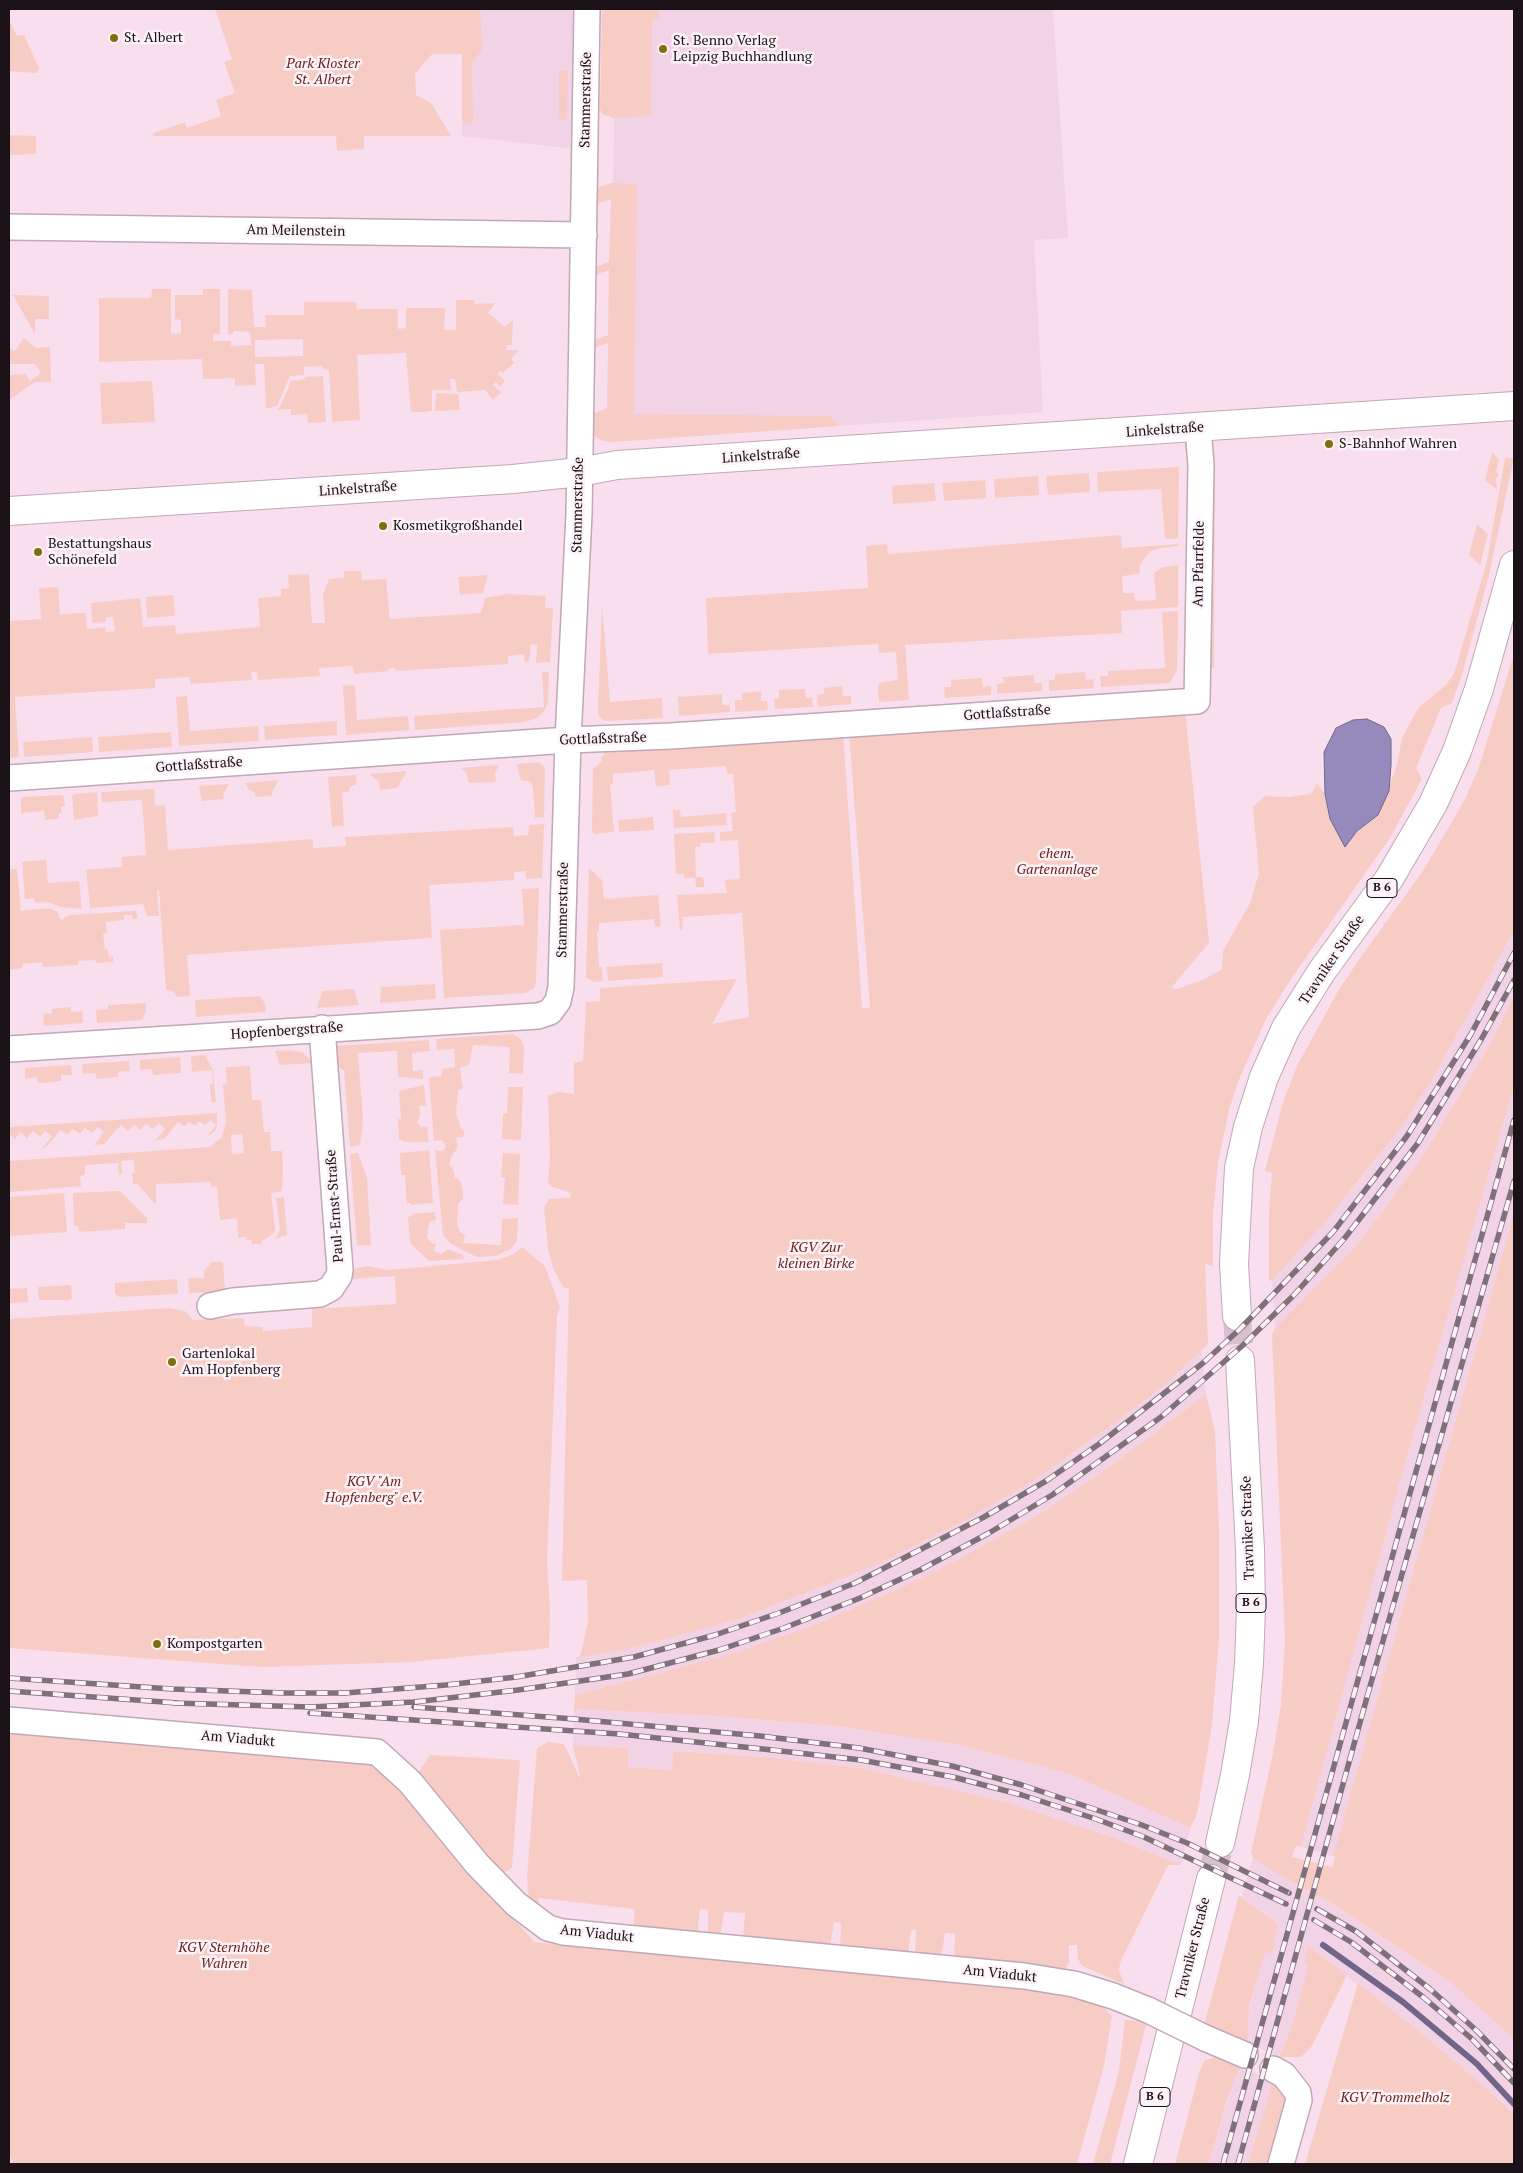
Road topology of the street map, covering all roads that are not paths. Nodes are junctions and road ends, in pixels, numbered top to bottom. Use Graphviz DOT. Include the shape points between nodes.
graph roads {
  1 [pos="587,9"];
  2 [pos="9,227"];
  3 [pos="584,235"];
  4 [pos="1514,406"];
  5 [pos="1198,428"];
  6 [pos="580,472"];
  7 [pos="9,511"];
  8 [pos="1514,565"];
  9 [pos="1197,701"];
  10 [pos="568,740"];
  11 [pos="9,778"];
  12 [pos="558,1001"];
  13 [pos="322,1028"];
  14 [pos="9,1049"];
  15 [pos="210,1306"];
  16 [pos="1237,1316"];
  17 [pos="1240,1360"];
  18 [pos="9,1720"];
  19 [pos="1220,1843"];
  20 [pos="1211,1879"];
  21 [pos="1244,2055"];
  22 [pos="1274,2069"];
  23 [pos="1138,2164"];
  24 [pos="1281,2164"];
  1 -- 3 [label="street, Stammerstraße"];
  2 -- 3 [label="street, Am Meilenstein"];
  3 -- 6 [label="street, Stammerstraße"];
  4 -- 5 [label="main road, Linkelstraße"];
  5 -- 6 [label="main road, Linkelstraße" via="617,465"];
  5 -- 9 [label="street, Am Pfarrfelde" via="1201,465"];
  6 -- 7 [label="main road, Linkelstraße"];
  6 -- 10 [label="street, Stammerstraße"];
  8 -- 16 [label="main road, Travniker Straße / B 6" via="1479,689 1457,751 1433,804 1389,879 1322,971 1286,1028 1264,1078 1248,1127 1240,1168 1234,1264"];
  9 -- 10 [label="street, Gottlaßstraße"];
  10 -- 11 [label="street, Gottlaßstraße"];
  10 -- 12 [label="street, Stammerstraße"];
  12 -- 13 [label="street, Hopfenbergstraße" via="550,1012 538,1016"];
  13 -- 14 [label="street, Hopfenbergstraße"];
  13 -- 15 [label="street, Paul-Ernst-Straße" via="339,1276 331,1288 320,1294"];
  17 -- 19 [label="main road, Travniker Straße / B 6" via="1250,1549 1250,1664 1235,1775"];
  18 -- 21 [label="street, Am Viadukt, bridge" via="377,1752 410,1782 477,1864 516,1904 548,1928 1024,1976 1074,1984 1148,2010"];
  20 -- 23 [label="main road, Travniker Straße / B 6"];
  22 -- 24 [label="street" via="1284,2075 1298,2093 1299,2100"];
}
